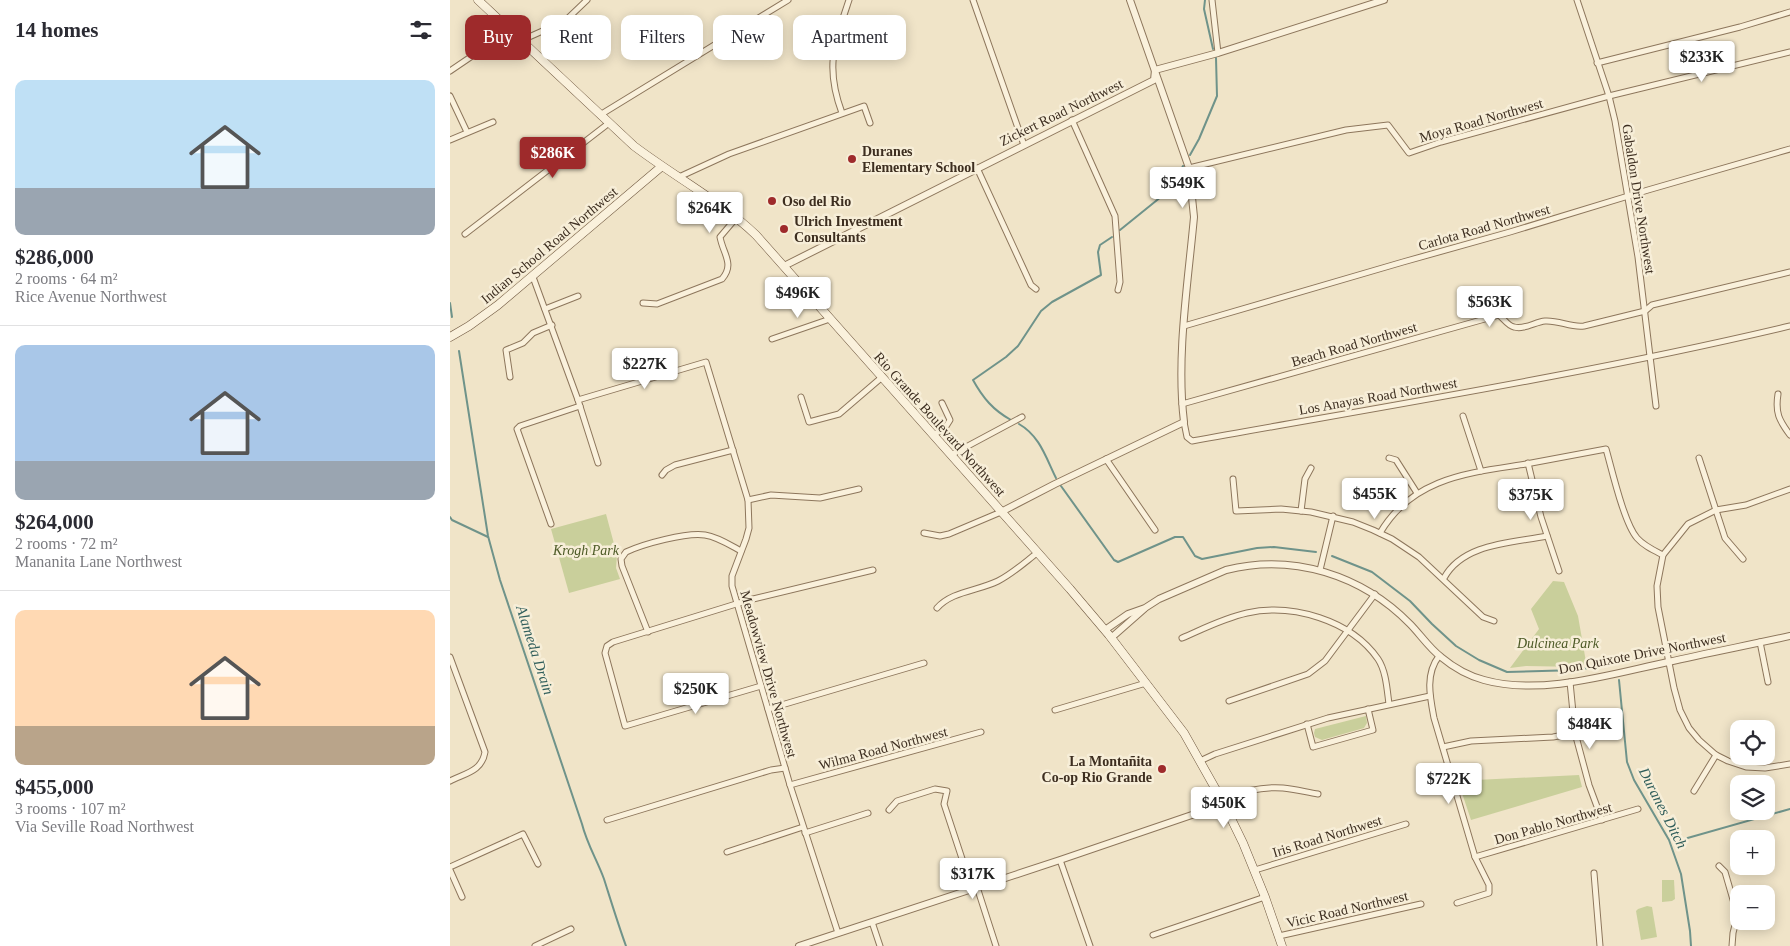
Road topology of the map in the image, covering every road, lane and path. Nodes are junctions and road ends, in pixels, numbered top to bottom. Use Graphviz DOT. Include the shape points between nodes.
graph roads {
  1 [pos="478,0"];
  2 [pos="587,0"];
  3 [pos="788,0"];
  4 [pos="849,0"];
  5 [pos="973,0"];
  6 [pos="1130,0"];
  7 [pos="1212,0"];
  8 [pos="1384,0"];
  9 [pos="1577,0"];
  10 [pos="1363,3"];
  11 [pos="1790,12"];
  12 [pos="493,15"];
  13 [pos="531,35"];
  14 [pos="531,50"];
  15 [pos="1790,52"];
  16 [pos="1218,53"];
  17 [pos="466,60"];
  18 [pos="1597,63"];
  19 [pos="1155,70"];
  20 [pos="450,71"];
  21 [pos="450,96"];
  22 [pos="1609,96"];
  23 [pos="842,113"];
  24 [pos="600,115"];
  25 [pos="1072,120"];
  26 [pos="493,122"];
  27 [pos="609,123"];
  28 [pos="870,123"];
  29 [pos="467,132"];
  30 [pos="450,140"];
  31 [pos="1024,144"];
  32 [pos="1790,150"];
  33 [pos="661,167"];
  34 [pos="977,168"];
  35 [pos="1189,168"];
  36 [pos="678,178"];
  37 [pos="1628,196"];
  38 [pos="737,217"];
  39 [pos="466,234"];
  40 [pos="784,266"];
  41 [pos="1790,272"];
  42 [pos="533,277"];
  43 [pos="1036,289"];
  44 [pos="1118,290"];
  45 [pos="578,296"];
  46 [pos="643,303"];
  47 [pos="545,309"];
  48 [pos="1645,310"];
  49 [pos="830,319"];
  50 [pos="552,325"];
  51 [pos="1184,326"];
  52 [pos="1790,326"];
  53 [pos="450,337"];
  54 [pos="772,339"];
  55 [pos="1650,358"];
  56 [pos="510,377"];
  57 [pos="881,378"];
  58 [pos="1778,394"];
  59 [pos="801,397"];
  60 [pos="579,403"];
  61 [pos="942,403"];
  62 [pos="1182,404"];
  63 [pos="1656,406"];
  64 [pos="1463,416"];
  65 [pos="1022,417"];
  66 [pos="1184,422"];
  67 [pos="933,435"];
  68 [pos="1790,436"];
  69 [pos="733,450"];
  70 [pos="951,455"];
  71 [pos="1389,458"];
  72 [pos="1699,458"];
  73 [pos="1106,459"];
  74 [pos="598,463"];
  75 [pos="1528,463"];
  76 [pos="1311,468"];
  77 [pos="1481,471"];
  78 [pos="662,475"];
  79 [pos="1233,479"];
  80 [pos="859,489"];
  81 [pos="1790,489"];
  82 [pos="1417,493"];
  83 [pos="748,500"];
  84 [pos="1716,510"];
  85 [pos="1301,511"];
  86 [pos="1001,512"];
  87 [pos="1333,516"];
  88 [pos="551,524"];
  89 [pos="1155,530"];
  90 [pos="924,533"];
  91 [pos="1380,533"];
  92 [pos="1547,536"];
  93 [pos="741,551"];
  94 [pos="1037,553"];
  95 [pos="1663,555"];
  96 [pos="1743,559"];
  97 [pos="873,570"];
  98 [pos="1320,570"];
  99 [pos="1559,571"];
  100 [pos="1444,578"];
  101 [pos="1375,594"];
  102 [pos="736,604"];
  103 [pos="936,608"];
  104 [pos="1145,608"];
  105 [pos="1494,621"];
  106 [pos="1105,630"];
  107 [pos="1348,631"];
  108 [pos="648,632"];
  109 [pos="1790,636"];
  110 [pos="1111,638"];
  111 [pos="1182,638"];
  112 [pos="1760,642"];
  113 [pos="1439,656"];
  114 [pos="450,657"];
  115 [pos="1668,662"];
  116 [pos="924,663"];
  117 [pos="1570,682"];
  118 [pos="1768,682"];
  119 [pos="1146,683"];
  120 [pos="761,686"];
  121 [pos="1430,696"];
  122 [pos="1229,701"];
  123 [pos="1389,704"];
  124 [pos="768,709"];
  125 [pos="1368,709"];
  126 [pos="1055,710"];
  127 [pos="1307,724"];
  128 [pos="981,732"];
  129 [pos="1575,733"];
  130 [pos="1443,747"];
  131 [pos="1716,755"];
  132 [pos="1200,761"];
  133 [pos="1790,764"];
  134 [pos="785,768"];
  135 [pos="450,781"];
  136 [pos="790,785"];
  137 [pos="1694,791"];
  138 [pos="1318,794"];
  139 [pos="1222,801"];
  140 [pos="1638,809"];
  141 [pos="889,810"];
  142 [pos="868,813"];
  143 [pos="607,820"];
  144 [pos="1602,820"];
  145 [pos="1406,824"];
  146 [pos="804,830"];
  147 [pos="727,852"];
  148 [pos="1475,858"];
  149 [pos="1060,860"];
  150 [pos="538,864"];
  151 [pos="1719,866"];
  152 [pos="450,868"];
  153 [pos="1255,870"];
  154 [pos="1594,873"];
  155 [pos="975,888"];
  156 [pos="462,897"];
  157 [pos="1265,897"];
  158 [pos="1457,903"];
  159 [pos="1420,904"];
  160 [pos="872,922"];
  161 [pos="571,929"];
  162 [pos="838,933"];
  163 [pos="1153,935"];
  164 [pos="1279,936"];
  165 [pos="535,946"];
  166 [pos="799,946"];
  167 [pos="880,946"];
  168 [pos="996,946"];
  169 [pos="1090,946"];
  170 [pos="1282,946"];
  171 [pos="1600,946"];
  172 [pos="1732,946"];
  1 -- 12 [label="main road, Rio Grande Boulevard Northwest"];
  2 -- 13 [label="street" via="565,21"];
  3 -- 24 [label="street"];
  4 -- 23 [label="street" via="832,67"];
  5 -- 31 [label="street"];
  6 -- 19 [label="street"];
  7 -- 16 [label="street"];
  8 -- 10 [label="street"];
  9 -- 18 [label="street, Gabaldon Drive Northwest"];
  10 -- 16 [label="street"];
  11 -- 18 [label="street"];
  14 -- 24 [label="main road, Rio Grande Boulevard Northwest"];
  15 -- 22 [label="street, Moya Road Northwest"];
  16 -- 19 [label="street"];
  17 -- 20 [label="street"];
  18 -- 22 [label="street, Gabaldon Drive Northwest"];
  19 -- 25 [label="street, Zickert Road Northwest" via="1154,80"];
  19 -- 35 [label="street"];
  21 -- 29 [label="street"];
  22 -- 35 [label="street, Moya Road Northwest" via="1410,152 1388,125 1346,130"];
  22 -- 37 [label="street, Gabaldon Drive Northwest"];
  23 -- 28 [label="street" via="864,106"];
  23 -- 36 [label="street" via="730,154"];
  24 -- 27 [label="main road, Rio Grande Boulevard Northwest"];
  25 -- 31 [label="street, Zickert Road Northwest"];
  25 -- 44 [label="street" via="1115,216"];
  26 -- 29 [label="street"];
  27 -- 33 [label="main road, Rio Grande Boulevard Northwest"];
  27 -- 39 [label="street"];
  29 -- 30 [label="street"];
  31 -- 34 [label="street, Zickert Road Northwest"];
  32 -- 37 [label="street, Carlota Road Northwest"];
  33 -- 36 [label="main road, Rio Grande Boulevard Northwest"];
  33 -- 42 [label="main road, Indian School Road Northwest"];
  34 -- 40 [label="street, Zickert Road Northwest"];
  34 -- 43 [label="street" via="1031,285"];
  35 -- 51 [label="street" via="1194,217"];
  36 -- 38 [label="main road, Rio Grande Boulevard Northwest"];
  37 -- 48 [label="street, Gabaldon Drive Northwest"];
  37 -- 51 [label="street, Carlota Road Northwest"];
  38 -- 40 [label="main road, Rio Grande Boulevard Northwest"];
  38 -- 46 [label="street" via="720,237 728,264 728,272 722,279 657,304"];
  40 -- 49 [label="main road, Rio Grande Boulevard Northwest"];
  41 -- 48 [label="street, Beach Road Northwest" via="1652,305"];
  42 -- 47 [label="street"];
  42 -- 53 [label="main road, Indian School Road Northwest"];
  45 -- 47 [label="street"];
  47 -- 50 [label="street"];
  48 -- 55 [label="street, Gabaldon Drive Northwest"];
  48 -- 62 [label="street, Beach Road Northwest" via="1576,327 1545,321 1515,328 1499,315"];
  49 -- 54 [label="street"];
  49 -- 57 [label="main road, Rio Grande Boulevard Northwest"];
  50 -- 56 [label="street" via="506,350"];
  50 -- 60 [label="street"];
  51 -- 62 [label="street"];
  52 -- 55 [label="street, Los Anayas Road Northwest"];
  55 -- 63 [label="street, Gabaldon Drive Northwest"];
  55 -- 66 [label="street, Los Anayas Road Northwest" via="1192,441"];
  57 -- 59 [label="street" via="839,414 809,422"];
  57 -- 67 [label="main road, Rio Grande Boulevard Northwest"];
  58 -- 68 [label="street" via="1776,409"];
  60 -- 69 [label="street, Meadowview Drive Northwest" via="706,362"];
  60 -- 74 [label="street"];
  60 -- 88 [label="street" via="517,429"];
  61 -- 67 [label="street" via="950,420"];
  62 -- 66 [label="street"];
  64 -- 77 [label="street"];
  65 -- 70 [label="street"];
  66 -- 73 [label="street"];
  67 -- 70 [label="main road, Rio Grande Boulevard Northwest"];
  69 -- 78 [label="street" via="675,465"];
  69 -- 83 [label="street, Meadowview Drive Northwest"];
  70 -- 86 [label="main road, Rio Grande Boulevard Northwest"];
  71 -- 82 [label="street" via="1396,460"];
  72 -- 84 [label="street"];
  73 -- 86 [label="street"];
  73 -- 89 [label="street"];
  75 -- 77 [label="street"];
  75 -- 92 [label="street"];
  75 -- 95 [label="street" via="1606,449 1629,525 1637,538"];
  76 -- 85 [label="street" via="1305,479"];
  77 -- 82 [label="street" via="1441,481"];
  79 -- 85 [label="street" via="1236,510"];
  80 -- 83 [label="street" via="820,498 771,495"];
  81 -- 84 [label="street"];
  82 -- 91 [label="street" via="1396,512"];
  83 -- 93 [label="street, Meadowview Drive Northwest" via="749,528"];
  84 -- 95 [label="street" via="1688,524"];
  84 -- 96 [label="street" via="1725,538"];
  85 -- 87 [label="street"];
  86 -- 90 [label="street" via="949,534"];
  86 -- 94 [label="main road, Rio Grande Boulevard Northwest"];
  87 -- 91 [label="street"];
  87 -- 98 [label="street"];
  91 -- 100 [label="street" via="1419,556"];
  92 -- 99 [label="street"];
  92 -- 100 [label="street" via="1483,548 1466,556"];
  93 -- 102 [label="street, Meadowview Drive Northwest" via="732,576"];
  93 -- 108 [label="street" via="713,537 695,534 626,552 621,559 622,566"];
  94 -- 103 [label="street" via="996,582 944,600"];
  94 -- 106 [label="main road, Rio Grande Boulevard Northwest"];
  95 -- 115 [label="street" via="1657,586"];
  97 -- 102 [label="street"];
  98 -- 101 [label="street, Don Quixote Drive Northwest" via="1345,578"];
  98 -- 104 [label="street, Don Quixote Drive Northwest" via="1288,565 1236,568 1198,581"];
  100 -- 105 [label="street" via="1483,617"];
  101 -- 107 [label="street"];
  101 -- 113 [label="street, Don Quixote Drive Northwest" via="1402,615"];
  102 -- 108 [label="street"];
  102 -- 120 [label="street, Meadowview Drive Northwest"];
  104 -- 106 [label="street" via="1128,614"];
  104 -- 110 [label="street"];
  106 -- 110 [label="main road, Rio Grande Boulevard Northwest"];
  107 -- 111 [label="street" via="1326,620 1280,610 1248,613"];
  107 -- 122 [label="street" via="1325,661 1308,674"];
  107 -- 123 [label="street" via="1379,660"];
  108 -- 120 [label="street" via="613,642 605,653 625,726"];
  109 -- 112 [label="street, Don Quixote Drive Northwest"];
  110 -- 119 [label="main road, Rio Grande Boulevard Northwest"];
  112 -- 115 [label="street, Don Quixote Drive Northwest"];
  112 -- 118 [label="street"];
  113 -- 117 [label="street, Don Quixote Drive Northwest" via="1483,680 1523,685"];
  113 -- 121 [label="street" via="1431,672"];
  114 -- 135 [label="street" via="485,752 478,768"];
  115 -- 117 [label="street, Don Quixote Drive Northwest"];
  115 -- 131 [label="street" via="1680,710 1699,740"];
  116 -- 124 [label="street"];
  117 -- 129 [label="street"];
  119 -- 126 [label="street"];
  119 -- 132 [label="main road, Rio Grande Boulevard Northwest" via="1184,733"];
  120 -- 124 [label="street, Meadowview Drive Northwest"];
  121 -- 123 [label="street"];
  121 -- 130 [label="street"];
  123 -- 125 [label="street"];
  124 -- 134 [label="street, Meadowview Drive Northwest"];
  125 -- 127 [label="street"];
  125 -- 127 [label="street" via="1373,730 1314,747"];
  127 -- 132 [label="street"];
  128 -- 136 [label="street, Wilma Road Northwest"];
  129 -- 130 [label="street" via="1471,741"];
  129 -- 144 [label="street"];
  130 -- 148 [label="street"];
  131 -- 133 [label="street" via="1746,767"];
  131 -- 137 [label="street"];
  132 -- 139 [label="main road, Rio Grande Boulevard Northwest"];
  134 -- 136 [label="street, Meadowview Drive Northwest"];
  134 -- 143 [label="street"];
  136 -- 146 [label="street, Meadowview Drive Northwest"];
  138 -- 139 [label="street" via="1282,787 1266,788 1244,791"];
  139 -- 149 [label="street"];
  139 -- 153 [label="main road, Rio Grande Boulevard Northwest"];
  140 -- 144 [label="street, Don Pablo Northwest"];
  141 -- 155 [label="street" via="897,801 935,789 947,791 944,804"];
  142 -- 146 [label="street"];
  144 -- 148 [label="street, Don Pablo Northwest"];
  145 -- 153 [label="street, Iris Road Northwest"];
  146 -- 147 [label="street"];
  146 -- 162 [label="street, Meadowview Drive Northwest"];
  148 -- 158 [label="street" via="1489,885 1489,893"];
  149 -- 155 [label="street"];
  149 -- 169 [label="street"];
  150 -- 152 [label="street" via="523,834"];
  151 -- 172 [label="street" via="1725,872 1736,910"];
  152 -- 156 [label="street"];
  153 -- 157 [label="main road, Rio Grande Boulevard Northwest"];
  154 -- 171 [label="street"];
  155 -- 160 [label="street"];
  155 -- 168 [label="street"];
  157 -- 163 [label="street"];
  157 -- 164 [label="main road, Rio Grande Boulevard Northwest"];
  159 -- 164 [label="street, Vicic Road Northwest"];
  160 -- 162 [label="street"];
  160 -- 167 [label="street"];
  161 -- 165 [label="street"];
  162 -- 166 [label="street"];
  164 -- 170 [label="main road, Rio Grande Boulevard Northwest"];
}
